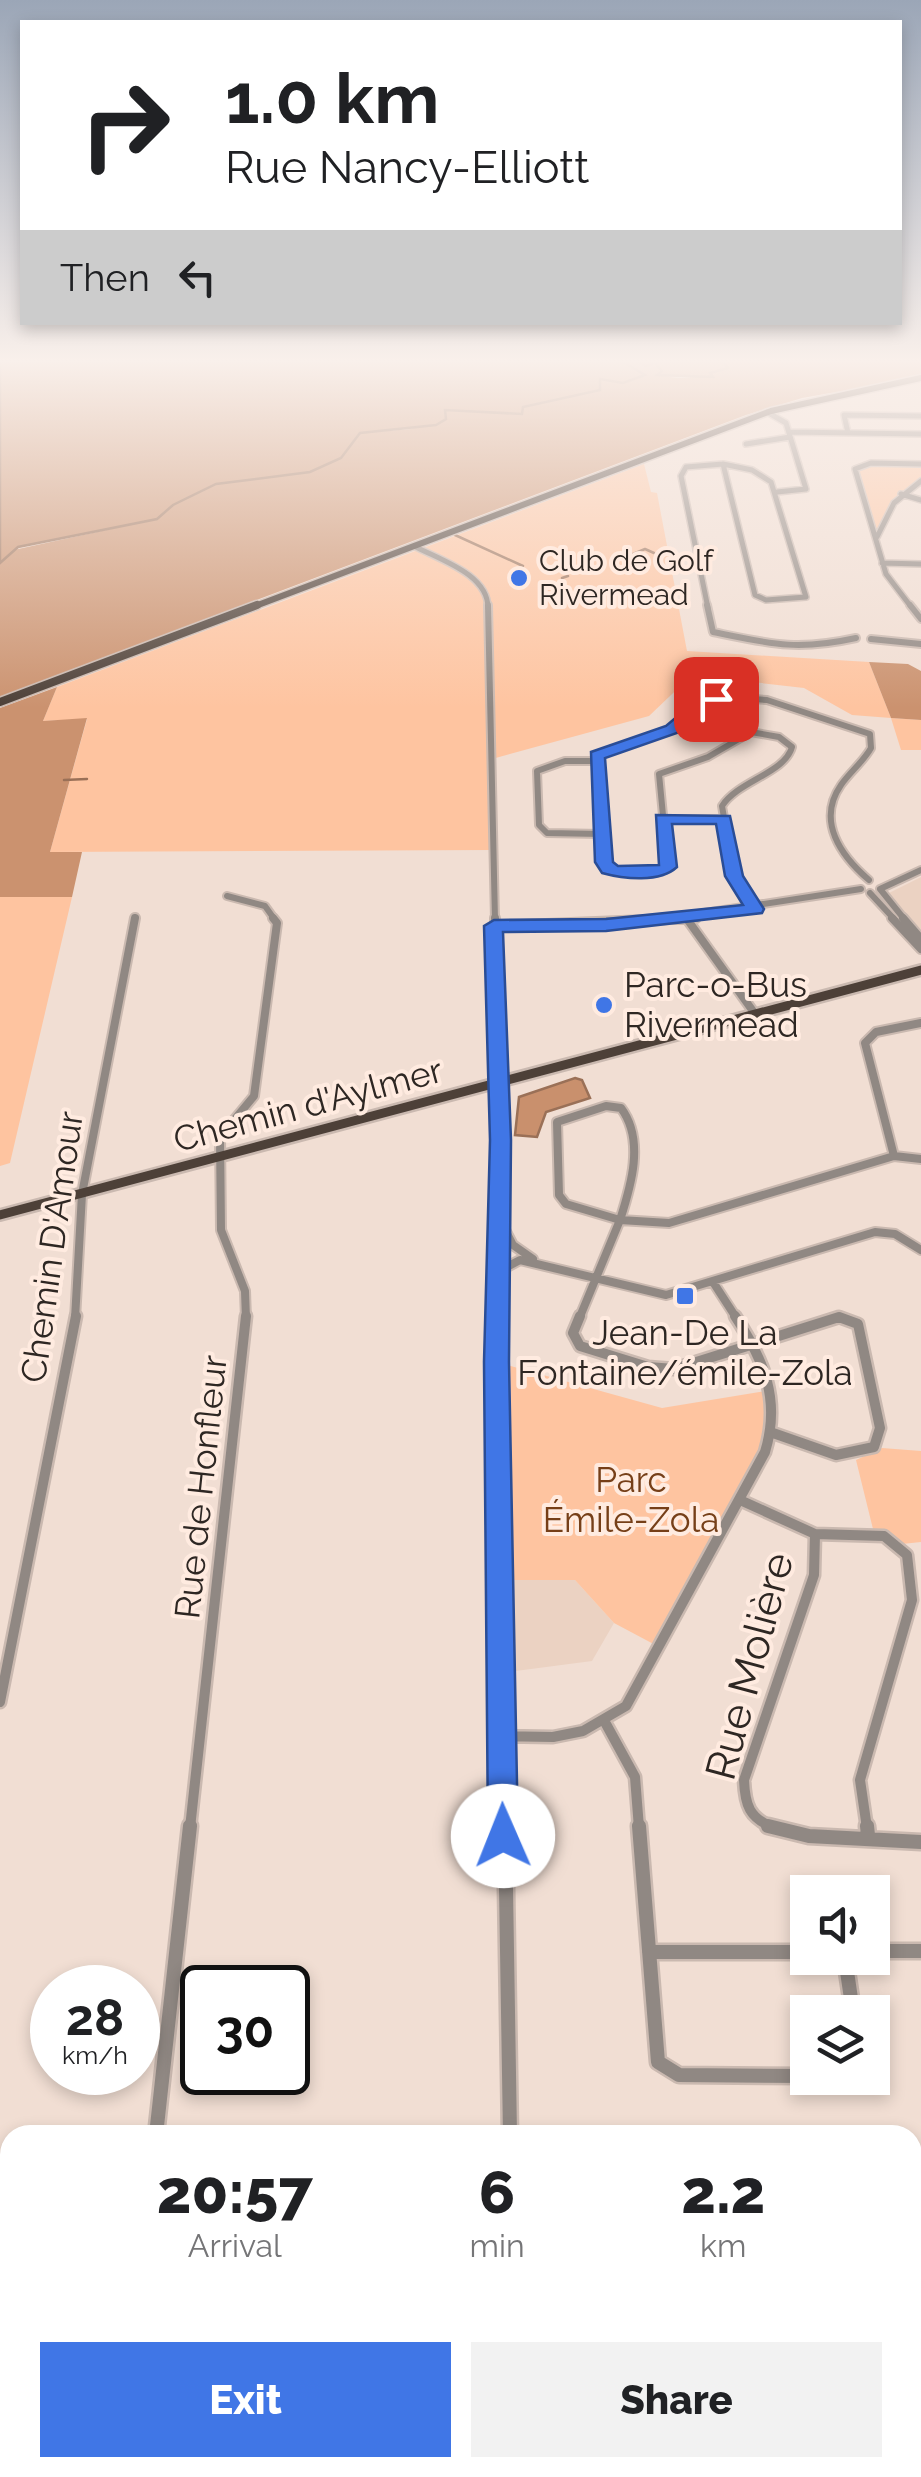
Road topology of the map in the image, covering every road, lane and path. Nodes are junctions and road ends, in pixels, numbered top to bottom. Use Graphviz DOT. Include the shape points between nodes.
graph roads {
  1 [pos="594,478"];
  2 [pos="681,478"];
  3 [pos="726,478"];
  4 [pos="763,478"];
  5 [pos="800,478"];
  6 [pos="858,478"];
  7 [pos="921,481"];
  8 [pos="776,492"];
  9 [pos="901,494"];
  10 [pos="921,500"];
  11 [pos="877,540"];
  12 [pos="414,546"];
  13 [pos="882,563"];
  14 [pos="921,564"];
  15 [pos="921,619"];
  16 [pos="856,638"];
  17 [pos="871,640"];
  18 [pos="921,644"];
  19 [pos="0,702"];
  20 [pos="873,736"];
  21 [pos="596,760"];
  22 [pos="662,819"];
  23 [pos="724,819"];
  24 [pos="602,834"];
  25 [pos="921,870"];
  26 [pos="908,876"];
  27 [pos="866,885"];
  28 [pos="880,889"];
  29 [pos="227,896"];
  30 [pos="755,909"];
  31 [pos="135,918"];
  32 [pos="687,919"];
  33 [pos="494,926"];
  34 [pos="921,939"];
  35 [pos="921,949"];
  36 [pos="921,970"];
  37 [pos="755,1014"];
  38 [pos="921,1022"];
  39 [pos="497,1082"];
  40 [pos="894,1156"];
  41 [pos="220,1157"];
  42 [pos="921,1159"];
  43 [pos="82,1194"];
  44 [pos="500,1204"];
  45 [pos="0,1215"];
  46 [pos="620,1220"];
  47 [pos="498,1247"];
  48 [pos="921,1250"];
  49 [pos="544,1265"];
  50 [pos="595,1279"];
  51 [pos="712,1282"];
  52 [pos="498,1297"];
  53 [pos="753,1347"];
  54 [pos="773,1433"];
  55 [pos="740,1500"];
  56 [pos="816,1534"];
  57 [pos="0,1702"];
  58 [pos="606,1724"];
  59 [pos="502,1736"];
  60 [pos="868,1835"];
  61 [pos="921,1842"];
  62 [pos="921,1950"];
  63 [pos="890,1951"];
  64 [pos="649,1952"];
  65 [pos="790,1952"];
  66 [pos="790,2076"];
  67 [pos="157,2125"];
  68 [pos="510,2125"];
  1 -- 12 [label="main road"];
  2 -- 16 [label="street" via="713,632 786,647"];
  3 -- 8 [label="street" via="755,595 806,597"];
  4 -- 8 [label="street"];
  5 -- 8 [label="street" via="804,492"];
  6 -- 11 [label="street"];
  7 -- 9 [label="street"];
  9 -- 10 [label="street"];
  9 -- 11 [label="street"];
  11 -- 13 [label="street"];
  12 -- 19 [label="main road"];
  12 -- 33 [label="street" via="488,593"];
  13 -- 14 [label="street"];
  13 -- 15 [label="street"];
  17 -- 18 [label="street"];
  20 -- 21 [label="street" via="792,704 716,699 672,730 604,751"];
  20 -- 27 [label="street" via="869,755 837,790 830,813 834,841"];
  21 -- 24 [label="street"];
  21 -- 24 [label="street" via="538,771 537,797 543,832"];
  22 -- 23 [label="street"];
  22 -- 23 [label="street" via="659,774 708,758 751,732 782,738 792,754 732,791 722,806"];
  22 -- 24 [label="street" via="668,867 656,872 608,870"];
  23 -- 30 [label="street" via="734,876"];
  25 -- 26 [label="street"];
  26 -- 27 [label="street"];
  26 -- 28 [label="street"];
  27 -- 28 [label="street"];
  27 -- 30 [label="street"];
  27 -- 35 [label="street"];
  28 -- 34 [label="street"];
  29 -- 41 [label="street, Rue de Honfleur" via="265,906 276,923 254,1096 221,1133"];
  30 -- 32 [label="street"];
  31 -- 43 [label="street, Chemin D'Amour"];
  32 -- 33 [label="street"];
  32 -- 37 [label="street"];
  33 -- 39 [label="street"];
  36 -- 37 [label="main road, Chemin d'Aylmer"];
  37 -- 39 [label="main road, Chemin d'Aylmer"];
  38 -- 40 [label="street" via="876,1032 865,1043"];
  39 -- 41 [label="main road, Chemin d'Aylmer"];
  39 -- 44 [label="street"];
  40 -- 42 [label="street"];
  40 -- 46 [label="street" via="669,1224"];
  41 -- 43 [label="main road, Chemin d'Aylmer"];
  41 -- 67 [label="street, Rue de Honfleur" via="221,1230 247,1311"];
  43 -- 45 [label="main road, Chemin d'Aylmer"];
  43 -- 57 [label="street, Chemin D'Amour" via="76,1316"];
  44 -- 47 [label="street"];
  44 -- 49 [label="street" via="507,1238"];
  46 -- 46 [label="street" via="560,1199 559,1120 606,1106 627,1113 634,1183"];
  46 -- 50 [label="street"];
  47 -- 49 [label="street"];
  47 -- 52 [label="street"];
  48 -- 51 [label="street" via="895,1234 875,1232"];
  49 -- 50 [label="street"];
  49 -- 52 [label="street" via="508,1264"];
  50 -- 51 [label="street" via="658,1295"];
  50 -- 53 [label="street" via="572,1334 580,1346 666,1369"];
  51 -- 53 [label="street"];
  52 -- 59 [label="street"];
  53 -- 54 [label="street" via="772,1390"];
  53 -- 54 [label="street" via="839,1317 860,1329 880,1428 874,1447 831,1454"];
  54 -- 55 [label="street"];
  55 -- 56 [label="street"];
  55 -- 58 [label="street" via="640,1688"];
  56 -- 60 [label="street" via="884,1536 903,1548 912,1573 912,1600 861,1772"];
  56 -- 60 [label="street, Rue Molière" via="814,1575 742,1795 752,1817 776,1833"];
  58 -- 59 [label="street" via="568,1738"];
  58 -- 64 [label="street" via="634,1768"];
  59 -- 68 [label="street"];
  60 -- 61 [label="street, Rue Molière"];
  62 -- 63 [label="street"];
  64 -- 65 [label="street"];
  64 -- 66 [label="street" via="656,2052 663,2068 679,2075"];
}
